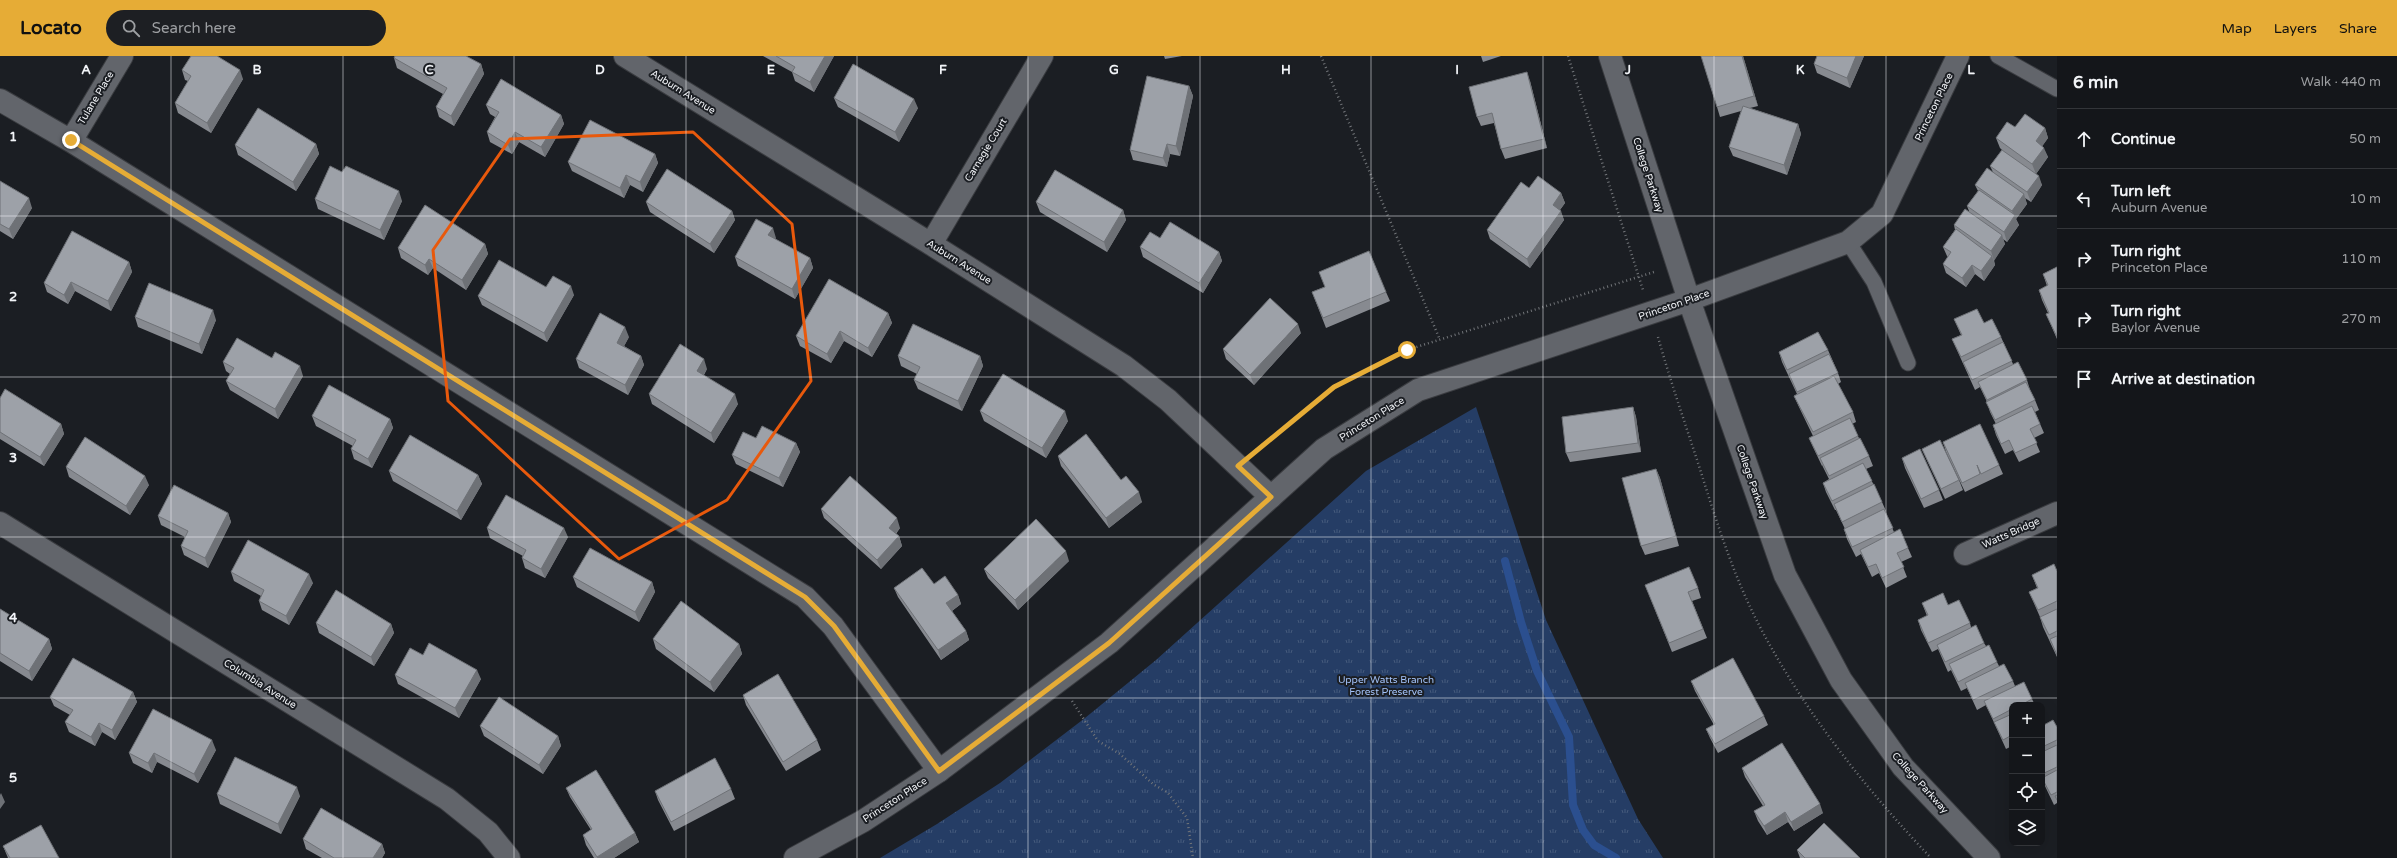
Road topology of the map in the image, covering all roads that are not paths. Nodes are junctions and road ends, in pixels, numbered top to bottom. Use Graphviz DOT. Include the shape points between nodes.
graph roads {
  1 [pos="122,56"];
  2 [pos="625,56"];
  3 [pos="1042,56"];
  4 [pos="1610,56"];
  5 [pos="1958,56"];
  6 [pos="1998,56"];
  7 [pos="2057,89"];
  8 [pos="0,100"];
  9 [pos="71,140"];
  10 [pos="1848,242"];
  11 [pos="931,244"];
  12 [pos="1689,300"];
  13 [pos="1908,363"];
  14 [pos="1271,497"];
  15 [pos="2057,512"];
  16 [pos="0,523"];
  17 [pos="1965,554"];
  18 [pos="939,771"];
  19 [pos="509,858"];
  20 [pos="795,858"];
  21 [pos="1989,858"];
  1 -- 9 [label="street, Tulane Place"];
  2 -- 11 [label="street, Auburn Avenue"];
  3 -- 11 [label="street, Carnegie Court"];
  4 -- 12 [label="street, College Parkway"];
  5 -- 10 [label="street, Princeton Place" via="1882,214"];
  6 -- 7 [label="lane"];
  8 -- 9 [label="street"];
  9 -- 18 [label="street" via="805,597 834,626"];
  10 -- 12 [label="street, Princeton Place"];
  10 -- 13 [label="lane" via="1874,282"];
  11 -- 14 [label="street, Auburn Avenue" via="1124,366 1168,400"];
  12 -- 14 [label="street, Princeton Place" via="1418,390 1324,449"];
  12 -- 21 [label="street, College Parkway" via="1785,576 1841,680 1903,767"];
  14 -- 18 [label="street, Princeton Place" via="1109,643"];
  15 -- 17 [label="street, Watts Bridge"];
  16 -- 19 [label="street, Columbia Avenue" via="447,799 488,832"];
  18 -- 20 [label="street, Princeton Place" via="863,821"];
}
